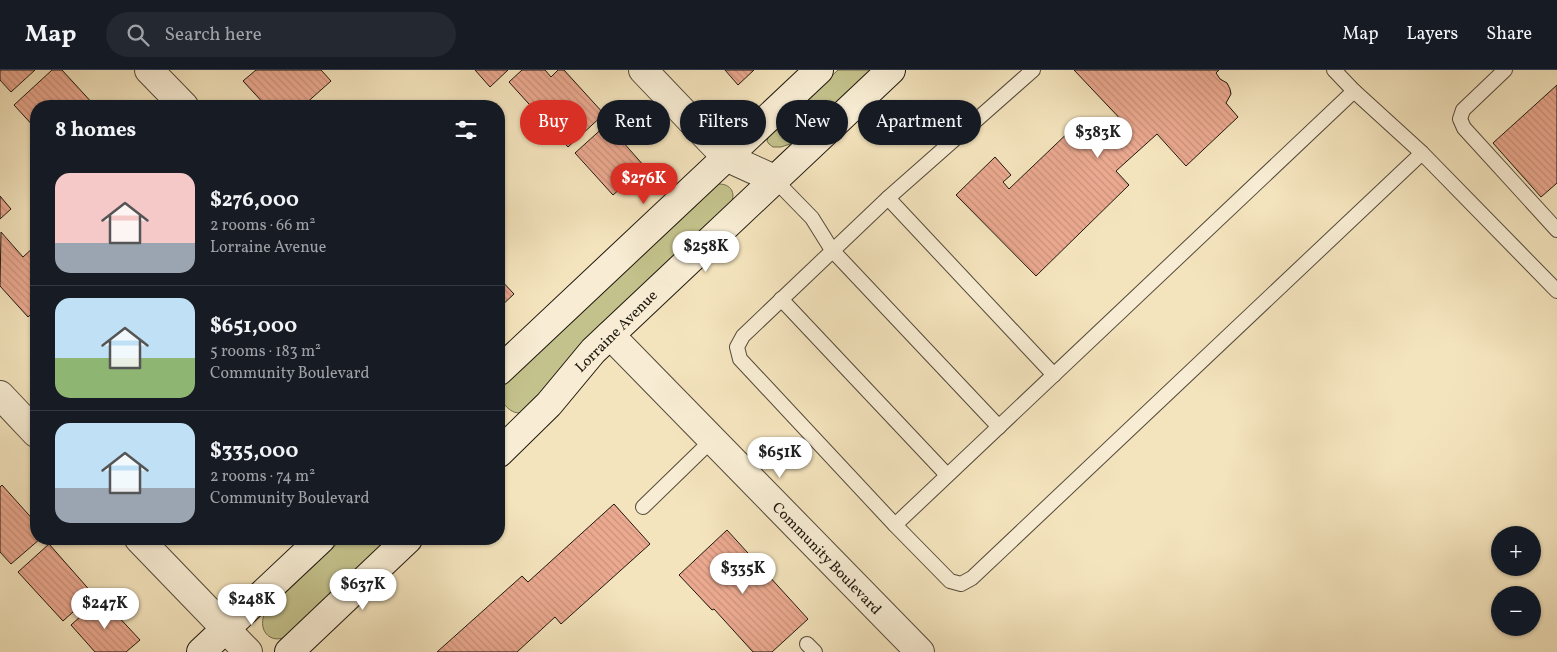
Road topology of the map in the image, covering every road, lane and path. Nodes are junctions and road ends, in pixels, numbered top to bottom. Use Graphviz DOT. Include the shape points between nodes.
graph roads {
  1 [pos="149,70"];
  2 [pos="643,70"];
  3 [pos="819,70"];
  4 [pos="891,70"];
  5 [pos="1033,70"];
  6 [pos="1334,70"];
  7 [pos="1505,70"];
  8 [pos="1354,91"];
  9 [pos="178,100"];
  10 [pos="1422,153"];
  11 [pos="726,158"];
  12 [pos="774,179"];
  13 [pos="888,198"];
  14 [pos="1557,230"];
  15 [pos="832,250"];
  16 [pos="1557,292"];
  17 [pos="781,299"];
  18 [pos="610,335"];
  19 [pos="505,365"];
  20 [pos="1054,376"];
  21 [pos="0,396"];
  22 [pos="30,427"];
  23 [pos="999,427"];
  24 [pos="505,440"];
  25 [pos="712,440"];
  26 [pos="948,475"];
  27 [pos="643,508"];
  28 [pos="895,525"];
  29 [pos="145,545"];
  30 [pos="316,545"];
  31 [pos="402,545"];
  32 [pos="226,629"];
  33 [pos="202,652"];
  34 [pos="248,652"];
  35 [pos="289,652"];
  36 [pos="920,652"];
  1 -- 9 [label="street"];
  2 -- 11 [label="street"];
  3 -- 11 [label="street"];
  4 -- 12 [label="street, Lorraine Avenue"];
  5 -- 13 [label="lane"];
  6 -- 8 [label="lane"];
  7 -- 14 [label="lane" via="1463,110 1460,119 1464,128"];
  8 -- 10 [label="lane"];
  8 -- 20 [label="lane"];
  10 -- 16 [label="lane"];
  10 -- 28 [label="lane" via="972,578 961,584 950,581"];
  11 -- 12 [label="street"];
  11 -- 19 [label="street"];
  12 -- 15 [label="lane" via="812,218"];
  12 -- 18 [label="street, Lorraine Avenue"];
  13 -- 15 [label="lane"];
  13 -- 20 [label="lane"];
  15 -- 17 [label="lane"];
  15 -- 23 [label="lane"];
  17 -- 26 [label="lane"];
  17 -- 28 [label="lane" via="743,336 736,347 740,359"];
  18 -- 24 [label="street, Lorraine Avenue" via="549,404"];
  18 -- 25 [label="street, Community Boulevard"];
  20 -- 23 [label="lane"];
  21 -- 22 [label="street"];
  23 -- 26 [label="lane"];
  25 -- 27 [label="lane"];
  25 -- 36 [label="street, Community Boulevard"];
  26 -- 28 [label="lane"];
  29 -- 32 [label="street"];
  30 -- 32 [label="street"];
  31 -- 35 [label="street"];
  32 -- 33 [label="street"];
  32 -- 34 [label="street"];
}
